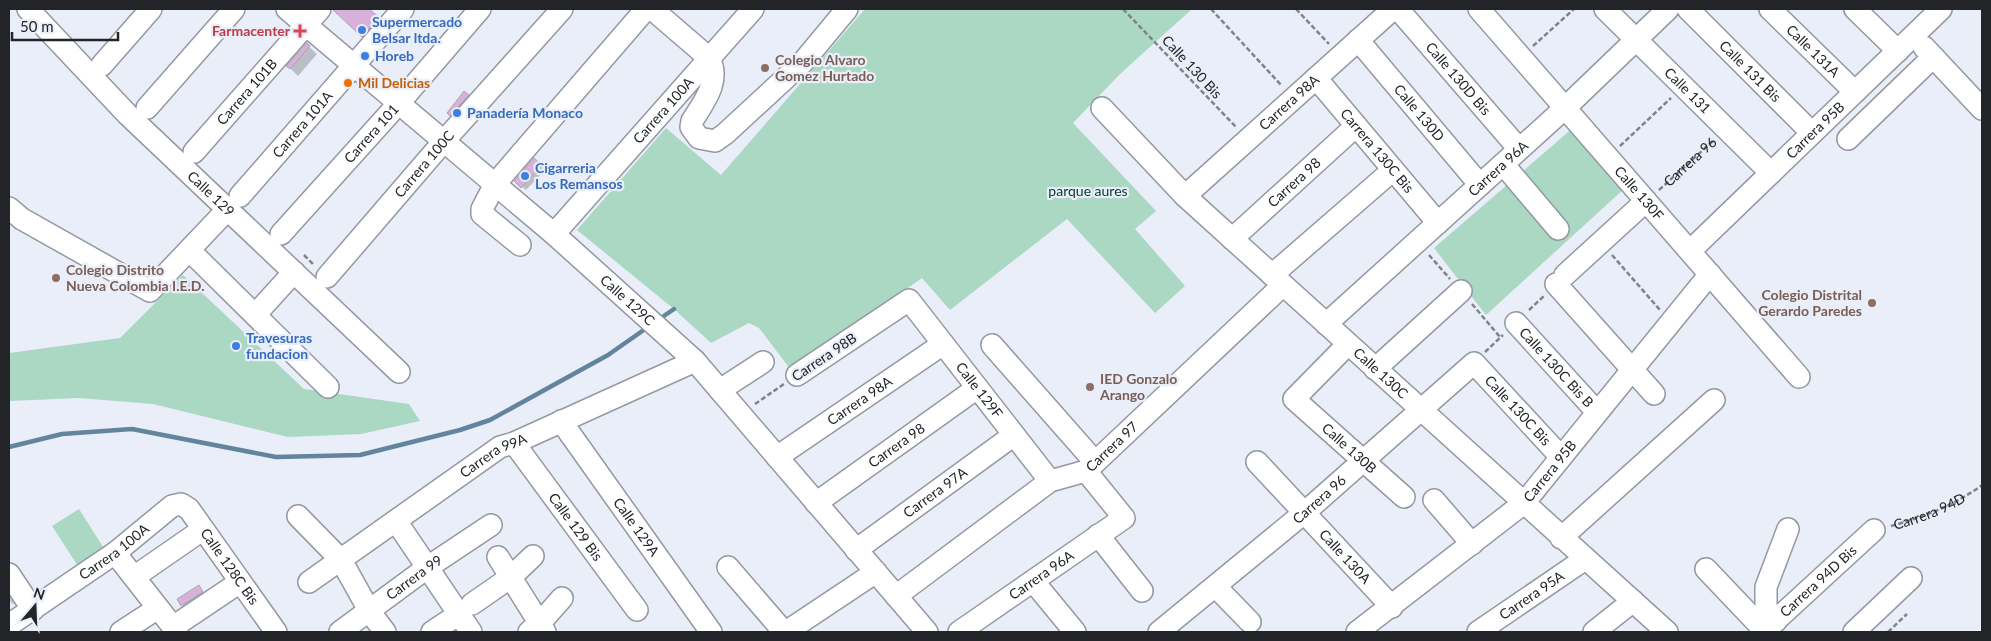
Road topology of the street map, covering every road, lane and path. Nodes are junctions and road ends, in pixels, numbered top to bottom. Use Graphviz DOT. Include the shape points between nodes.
graph roads {
  1 [pos="150,9"];
  2 [pos="234,9"];
  3 [pos="288,9"];
  4 [pos="403,9"];
  5 [pos="480,9"];
  6 [pos="562,9"];
  7 [pos="646,9"];
  8 [pos="652,9"];
  9 [pos="752,9"];
  10 [pos="848,9"];
  11 [pos="1123,9"];
  12 [pos="1211,9"];
  13 [pos="1296,9"];
  14 [pos="1393,9"];
  15 [pos="1398,9"];
  16 [pos="1480,9"];
  17 [pos="1574,9"];
  18 [pos="1605,9"];
  19 [pos="1668,9"];
  20 [pos="1688,9"];
  21 [pos="1770,9"];
  22 [pos="1855,9"];
  23 [pos="1941,9"];
  24 [pos="34,11"];
  25 [pos="313,17"];
  26 [pos="1636,39"];
  27 [pos="1358,40"];
  28 [pos="1906,43"];
  29 [pos="1340,56"];
  30 [pos="1521,57"];
  31 [pos="1933,57"];
  32 [pos="709,58"];
  33 [pos="102,66"];
  34 [pos="355,66"];
  35 [pos="1316,78"];
  36 [pos="1684,86"];
  37 [pos="1855,92"];
  38 [pos="1294,98"];
  39 [pos="399,103"];
  40 [pos="147,108"];
  41 [pos="1102,108"];
  42 [pos="1565,108"];
  43 [pos="1982,109"];
  44 [pos="1356,126"];
  45 [pos="1726,128"];
  46 [pos="1812,133"];
  47 [pos="1848,139"];
  48 [pos="1247,140"];
  49 [pos="444,141"];
  50 [pos="1519,149"];
  51 [pos="194,152"];
  52 [pos="1608,157"];
  53 [pos="1503,164"];
  54 [pos="1393,170"];
  55 [pos="1771,173"];
  56 [pos="495,184"];
  57 [pos="1480,185"];
  58 [pos="1184,196"];
  59 [pos="1646,201"];
  60 [pos="234,203"];
  61 [pos="9,208"];
  62 [pos="1438,223"];
  63 [pos="1558,229"];
  64 [pos="282,234"];
  65 [pos="554,234"];
  66 [pos="1232,239"];
  67 [pos="1602,243"];
  68 [pos="520,245"];
  69 [pos="190,251"];
  70 [pos="1690,251"];
  71 [pos="294,272"];
  72 [pos="1710,274"];
  73 [pos="327,277"];
  74 [pos="1278,280"];
  75 [pos="1461,291"];
  76 [pos="909,300"];
  77 [pos="255,315"];
  78 [pos="1671,322"];
  79 [pos="1516,323"];
  80 [pos="1326,324"];
  81 [pos="943,344"];
  82 [pos="1348,344"];
  83 [pos="992,345"];
  84 [pos="695,361"];
  85 [pos="763,362"];
  86 [pos="1474,363"];
  87 [pos="1375,369"];
  88 [pos="1632,369"];
  89 [pos="399,372"];
  90 [pos="797,375"];
  91 [pos="1799,377"];
  92 [pos="328,387"];
  93 [pos="977,388"];
  94 [pos="720,390"];
  95 [pos="1654,394"];
  96 [pos="1714,400"];
  97 [pos="1420,409"];
  98 [pos="1597,412"];
  99 [pos="740,414"];
  100 [pos="561,421"];
  101 [pos="1014,435"];
  102 [pos="514,443"];
  103 [pos="777,457"];
  104 [pos="1561,457"];
  105 [pos="1364,461"];
  106 [pos="1257,462"];
  107 [pos="1090,467"];
  108 [pos="1050,481"];
  109 [pos="1982,484"];
  110 [pos="1404,497"];
  111 [pos="1434,500"];
  112 [pos="816,503"];
  113 [pos="1524,503"];
  114 [pos="181,504"];
  115 [pos="1304,513"];
  116 [pos="298,516"];
  117 [pos="396,521"];
  118 [pos="491,525"];
  119 [pos="1788,529"];
  120 [pos="202,530"];
  121 [pos="1874,530"];
  122 [pos="1098,536"];
  123 [pos="1561,538"];
  124 [pos="1472,544"];
  125 [pos="856,550"];
  126 [pos="115,553"];
  127 [pos="533,556"];
  128 [pos="498,557"];
  129 [pos="1585,559"];
  130 [pos="341,560"];
  131 [pos="428,568"];
  132 [pos="728,568"];
  133 [pos="1706,569"];
  134 [pos="876,572"];
  135 [pos="9,574"];
  136 [pos="134,576"];
  137 [pos="512,576"];
  138 [pos="1911,578"];
  139 [pos="1034,580"];
  140 [pos="240,582"];
  141 [pos="309,582"];
  142 [pos="1216,587"];
  143 [pos="1142,591"];
  144 [pos="896,596"];
  145 [pos="562,598"];
  146 [pos="1633,601"];
  147 [pos="1392,607"];
  148 [pos="158,608"];
  149 [pos="466,609"];
  150 [pos="637,610"];
  151 [pos="370,612"];
  152 [pos="1908,614"];
  153 [pos="23,621"];
  154 [pos="1250,622"];
  155 [pos="1768,628"];
  156 [pos="175,630"];
  157 [pos="537,630"];
  158 [pos="969,630"];
  159 [pos="121,632"];
  160 [pos="276,632"];
  161 [pos="340,632"];
  162 [pos="386,632"];
  163 [pos="432,632"];
  164 [pos="472,632"];
  165 [pos="711,632"];
  166 [pos="785,632"];
  167 [pos="927,632"];
  168 [pos="1075,632"];
  169 [pos="1159,632"];
  170 [pos="1357,632"];
  171 [pos="1478,632"];
  172 [pos="1594,632"];
  173 [pos="1667,632"];
  174 [pos="1854,632"];
  175 [pos="1888,632"];
  1 -- 33 [label="street"];
  2 -- 40 [label="street"];
  3 -- 25 [label="street, Calle 129C"];
  4 -- 34 [label="street, Carrera 101A"];
  5 -- 39 [label="street, Carrera 101"];
  6 -- 49 [label="street, Carrera 100C"];
  7 -- 56 [label="street"];
  8 -- 32 [label="street"];
  9 -- 32 [label="street, Carrera 100A"];
  10 -- 32 [label="street" via="804,62 715,141 699,138 691,128 712,85 714,67"];
  11 -- 48 [label="path, Calle 130 Bis"];
  12 -- 38 [label="path"];
  13 -- 29 [label="path"];
  14 -- 27 [label="street, Carrera 98A"];
  15 -- 50 [label="street, Calle 130D Bis"];
  16 -- 30 [label="street, Calle 130F"];
  17 -- 30 [label="path"];
  18 -- 26 [label="street, Calle 131"];
  19 -- 26 [label="street, Carrera 96A"];
  20 -- 46 [label="street, Calle 131 Bis"];
  21 -- 37 [label="street, Calle 131A"];
  22 -- 28 [label="street"];
  23 -- 28 [label="street, Carrera 95B"];
  24 -- 60 [label="street, Calle 129" via="128,115"];
  25 -- 34 [label="street, Calle 129C"];
  25 -- 51 [label="street, Carrera 101B"];
  26 -- 36 [label="street, Calle 131"];
  26 -- 42 [label="street, Carrera 96A"];
  27 -- 29 [label="street, Carrera 98A"];
  27 -- 57 [label="street, Calle 130D"];
  28 -- 31 [label="street"];
  28 -- 37 [label="street, Carrera 95B"];
  29 -- 35 [label="street, Carrera 98A"];
  30 -- 42 [label="street, Calle 130F"];
  31 -- 43 [label="street"];
  31 -- 47 [label="street"];
  32 -- 65 [label="street, Carrera 100A"];
  34 -- 39 [label="street, Calle 129C"];
  34 -- 60 [label="street, Carrera 101A"];
  35 -- 38 [label="street, Carrera 98A"];
  35 -- 44 [label="street, Carrera 130C Bis"];
  36 -- 45 [label="street, Calle 131"];
  36 -- 52 [label="path"];
  37 -- 46 [label="street, Carrera 95B"];
  38 -- 48 [label="street, Carrera 98A"];
  39 -- 49 [label="street, Calle 129C"];
  39 -- 64 [label="street, Carrera 101"];
  41 -- 58 [label="street, Calle 130C"];
  42 -- 50 [label="street, Carrera 96A"];
  42 -- 52 [label="street, Calle 130F"];
  44 -- 54 [label="street, Carrera 130C Bis"];
  44 -- 66 [label="street, Carrera 98"];
  45 -- 55 [label="street, Calle 131"];
  45 -- 59 [label="path, Carrera 96"];
  46 -- 55 [label="street, Carrera 95B"];
  48 -- 58 [label="street, Carrera 98A"];
  49 -- 56 [label="street, Calle 129C"];
  49 -- 73 [label="street, Carrera 100C"];
  50 -- 53 [label="street, Carrera 96A"];
  52 -- 59 [label="street, Calle 130F"];
  53 -- 57 [label="street, Carrera 96A"];
  53 -- 63 [label="street"];
  54 -- 62 [label="street, Carrera 130C Bis"];
  54 -- 74 [label="street, Carrera 97"];
  55 -- 70 [label="street, Carrera 95B"];
  56 -- 65 [label="street, Calle 129C"];
  56 -- 68 [label="street" via="482,214"];
  57 -- 62 [label="street, Carrera 96A"];
  58 -- 66 [label="street, Calle 130C"];
  59 -- 67 [label="street"];
  59 -- 70 [label="street, Calle 130F"];
  60 -- 69 [label="street, Carrera 101A"];
  60 -- 71 [label="street, Calle 129"];
  61 -- 69 [label="street, Carrera 101A" via="22,219 150,291"];
  62 -- 80 [label="street, Carrera 96A"];
  65 -- 84 [label="street, Calle 129C"];
  66 -- 74 [label="street, Calle 130C"];
  67 -- 78 [label="path"];
  67 -- 88 [label="street" via="1561,279"];
  69 -- 77 [label="street"];
  70 -- 72 [label="street, Calle 130F"];
  71 -- 77 [label="street"];
  71 -- 89 [label="street, Calle 129"];
  72 -- 78 [label="street, Carrera 95B"];
  72 -- 91 [label="street, Calle 130F"];
  74 -- 80 [label="street, Calle 130C"];
  74 -- 107 [label="street, Carrera 97"];
  75 -- 87 [label="street"];
  76 -- 81 [label="street, Calle 129F"];
  76 -- 90 [label="street, Carrera 98B"];
  77 -- 92 [label="street"];
  78 -- 88 [label="street, Carrera 95B"];
  79 -- 98 [label="street, Calle 130C Bis B"];
  80 -- 82 [label="street, Calle 130C"];
  81 -- 93 [label="street, Calle 129F"];
  81 -- 103 [label="street, Carrera 98A"];
  82 -- 87 [label="street, Calle 130C"];
  82 -- 105 [label="street, Calle 130B" via="1294,399"];
  83 -- 107 [label="street"];
  84 -- 94 [label="street, Calle 129C"];
  84 -- 100 [label="street, Carrera 99A"];
  85 -- 94 [label="street"];
  86 -- 97 [label="street, Carrera 96"];
  86 -- 104 [label="street, Calle 130C Bis"];
  87 -- 97 [label="street, Calle 130C"];
  88 -- 95 [label="street"];
  88 -- 98 [label="street, Carrera 95B"];
  90 -- 99 [label="path, Carrera 98B"];
  93 -- 101 [label="street, Calle 129F"];
  93 -- 112 [label="street, Carrera 98"];
  94 -- 99 [label="street, Calle 129C"];
  96 -- 123 [label="street"];
  97 -- 105 [label="street, Carrera 96"];
  97 -- 113 [label="street, Calle 130C"];
  98 -- 104 [label="street, Carrera 95B"];
  99 -- 103 [label="street, Calle 129C"];
  100 -- 102 [label="street, Carrera 99A"];
  100 -- 165 [label="street, Calle 129A"];
  101 -- 108 [label="street, Calle 129F"];
  101 -- 125 [label="street, Carrera 97A"];
  102 -- 117 [label="street, Carrera 99A" via="500,447"];
  102 -- 150 [label="street, Calle 129 Bis"];
  103 -- 112 [label="street, Calle 129C"];
  104 -- 113 [label="street, Carrera 95B"];
  105 -- 110 [label="street, Calle 130B"];
  105 -- 115 [label="street, Carrera 96"];
  106 -- 115 [label="street, Calle 130A"];
  107 -- 108 [label="street, Carrera 97"];
  107 -- 122 [label="street, Carrera 96A" via="1124,518"];
  108 -- 144 [label="street, Carrera 97"];
  109 -- 121 [label="path, Carrera 94D" via="1965,497 1919,518"];
  111 -- 124 [label="street"];
  112 -- 125 [label="street, Calle 129C"];
  113 -- 123 [label="street, Calle 130C"];
  113 -- 124 [label="street, Carrera 95B"];
  114 -- 120 [label="street, Calle 128C Bis" via="189,509"];
  114 -- 126 [label="street, Carrera 100A" via="172,506"];
  115 -- 142 [label="street, Carrera 96"];
  115 -- 147 [label="street, Calle 130A"];
  116 -- 130 [label="street"];
  117 -- 130 [label="street, Carrera 99A"];
  117 -- 131 [label="street"];
  118 -- 131 [label="street, Carrera 99"];
  119 -- 155 [label="street" via="1766,587"];
  120 -- 136 [label="street"];
  120 -- 140 [label="street, Calle 128C Bis"];
  121 -- 155 [label="street, Carrera 94D Bis"];
  122 -- 139 [label="street, Carrera 96A"];
  122 -- 143 [label="street"];
  123 -- 129 [label="street, Calle 130C"];
  124 -- 147 [label="street, Carrera 95B"];
  125 -- 134 [label="street, Calle 129C"];
  126 -- 136 [label="street"];
  126 -- 153 [label="street, Carrera 100A"];
  127 -- 137 [label="street"];
  128 -- 137 [label="street"];
  129 -- 146 [label="street, Calle 130C"];
  129 -- 171 [label="street, Carrera 95A"];
  130 -- 141 [label="street, Carrera 99A"];
  130 -- 151 [label="street"];
  131 -- 149 [label="street"];
  131 -- 151 [label="street, Carrera 99"];
  132 -- 166 [label="street"];
  133 -- 155 [label="street"];
  134 -- 144 [label="street, Calle 129C"];
  134 -- 166 [label="street"];
  135 -- 153 [label="street"];
  136 -- 148 [label="street"];
  137 -- 149 [label="street"];
  137 -- 157 [label="street"];
  138 -- 174 [label="street"];
  139 -- 158 [label="street, Carrera 96A"];
  139 -- 168 [label="street"];
  140 -- 156 [label="street"];
  140 -- 160 [label="street, Calle 128C Bis"];
  142 -- 154 [label="street"];
  142 -- 169 [label="street, Carrera 96"];
  144 -- 167 [label="street, Calle 129C"];
  145 -- 157 [label="street"];
  146 -- 172 [label="street"];
  146 -- 173 [label="street, Calle 130C"];
  147 -- 170 [label="street, Carrera 95B"];
  148 -- 156 [label="street"];
  148 -- 159 [label="street"];
  149 -- 163 [label="street"];
  149 -- 164 [label="street"];
  151 -- 161 [label="street, Carrera 99"];
  151 -- 162 [label="street"];
  152 -- 175 [label="path"];
}
